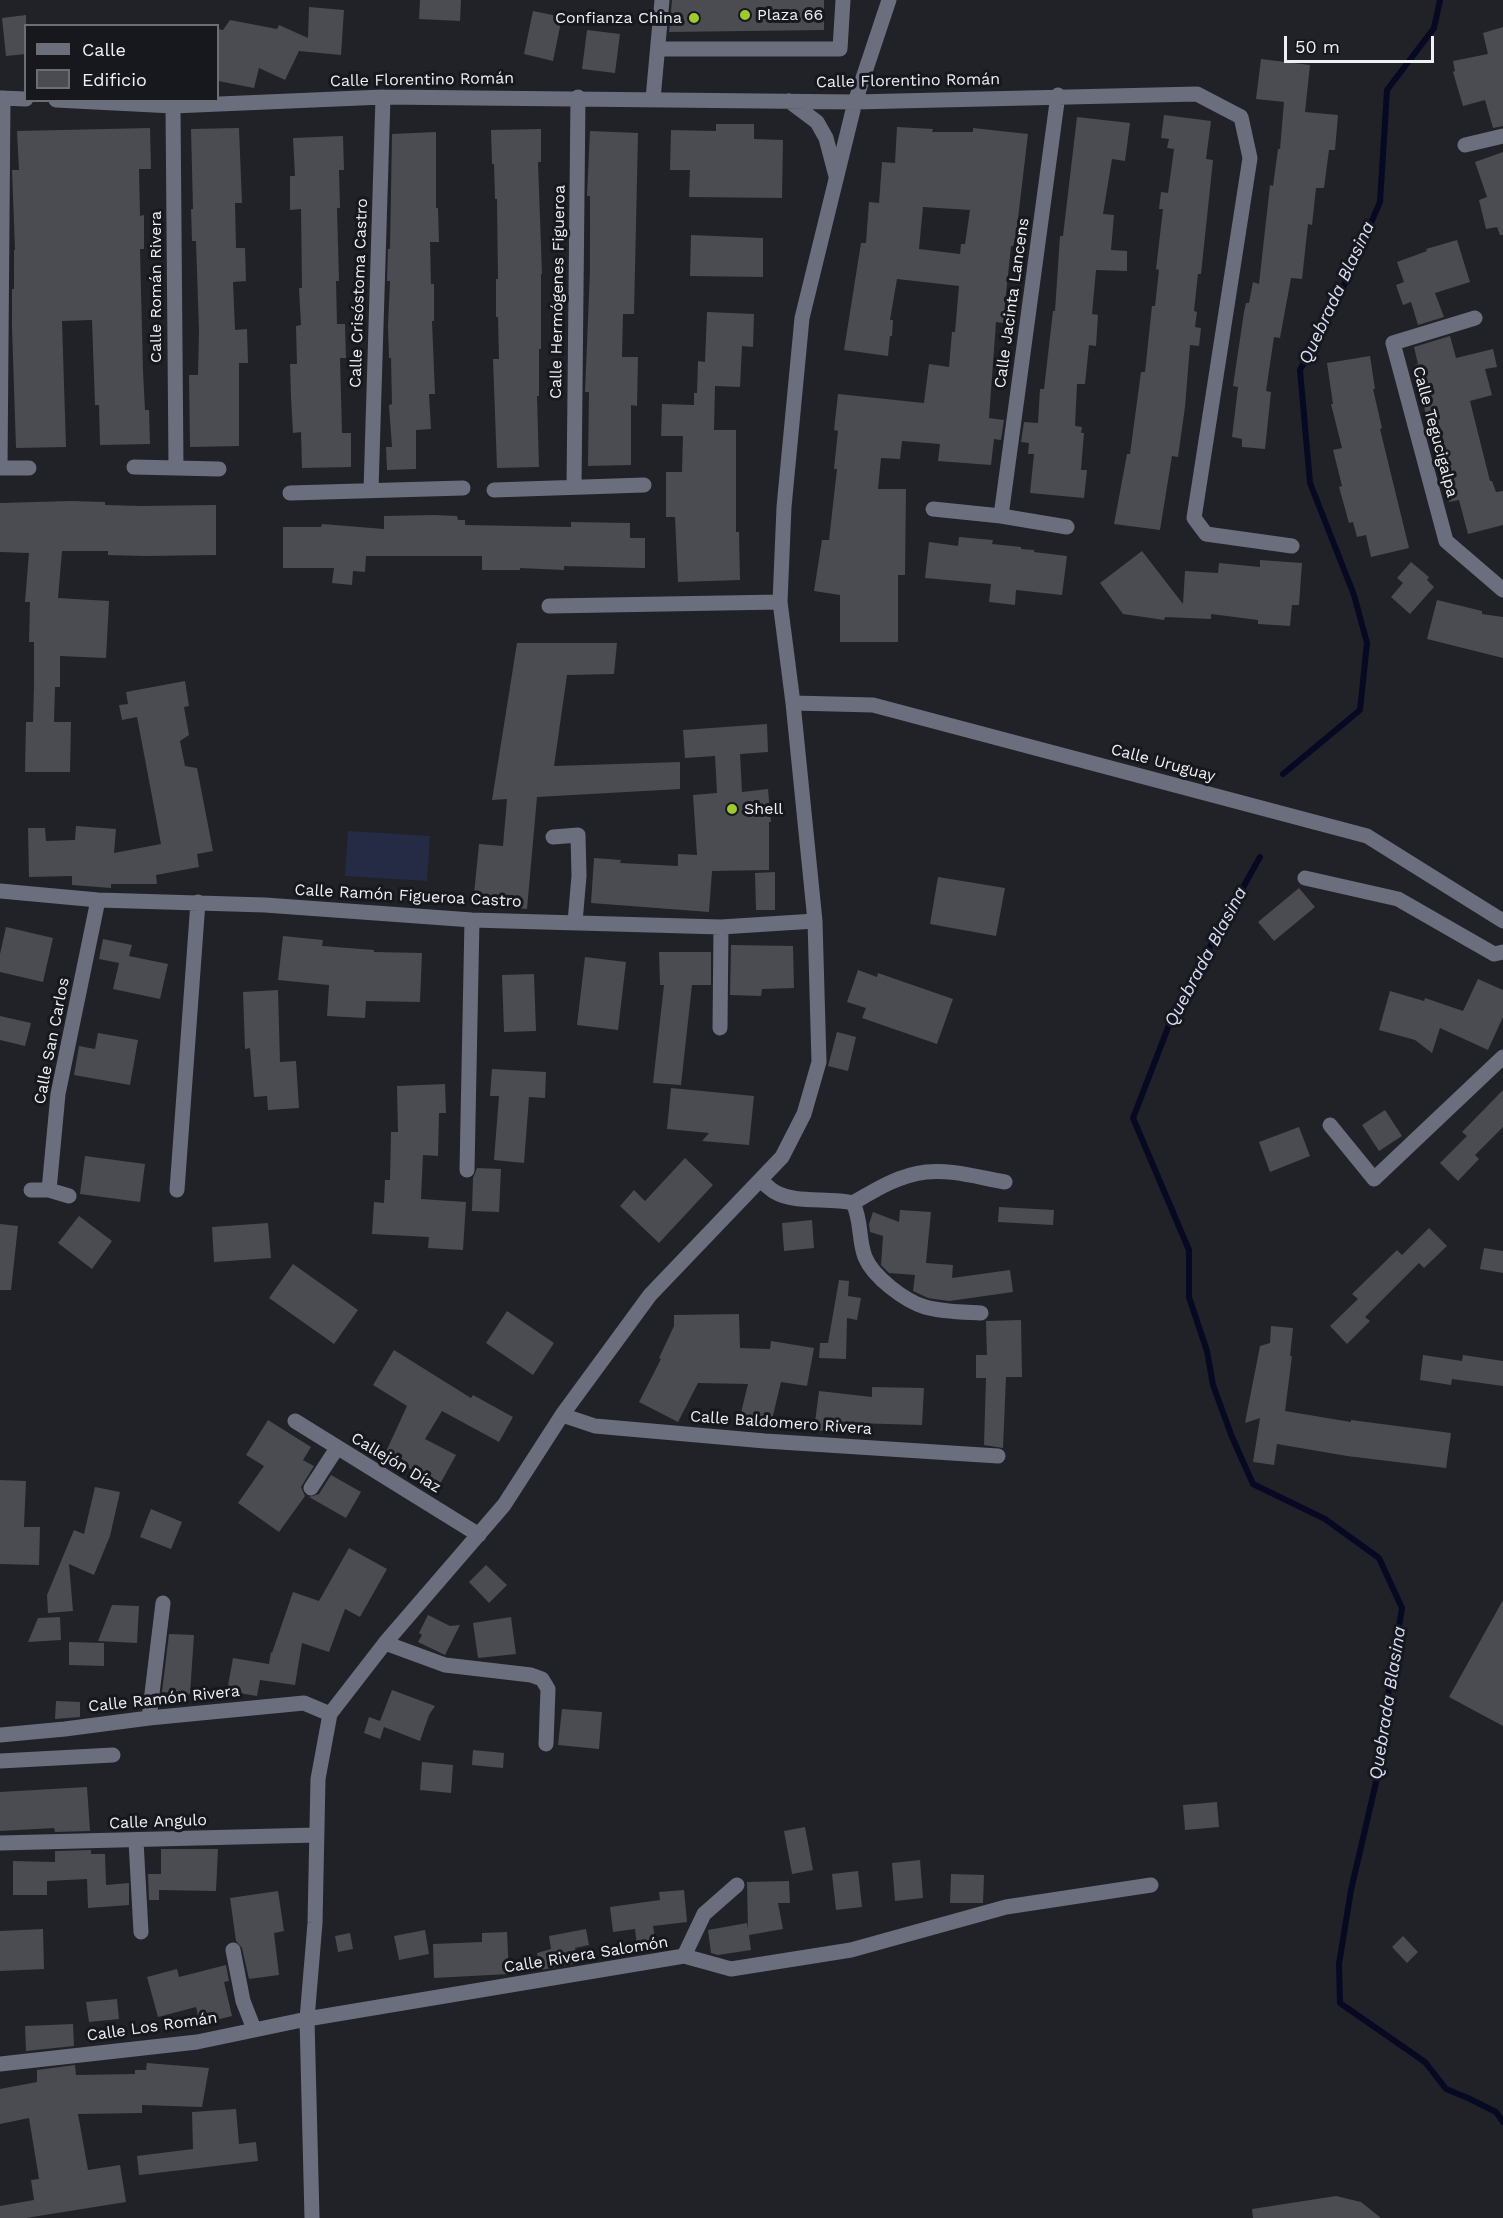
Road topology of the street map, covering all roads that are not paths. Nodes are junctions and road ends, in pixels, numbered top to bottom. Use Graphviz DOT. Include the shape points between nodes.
graph roads {
  1 [pos="662,0"];
  2 [pos="843,0"];
  3 [pos="889,0"];
  4 [pos="658,49"];
  5 [pos="1058,96"];
  6 [pos="383,97"];
  7 [pos="1,98"];
  8 [pos="578,98"];
  9 [pos="24,99"];
  10 [pos="653,99"];
  11 [pos="789,101"];
  12 [pos="95,102"];
  13 [pos="855,102"];
  14 [pos="173,106"];
  15 [pos="1503,135"];
  16 [pos="1465,145"];
  17 [pos="837,177"];
  18 [pos="1475,318"];
  19 [pos="134,467"];
  20 [pos="176,467"];
  21 [pos="0,468"];
  22 [pos="29,468"];
  23 [pos="219,469"];
  24 [pos="644,485"];
  25 [pos="574,487"];
  26 [pos="463,488"];
  27 [pos="371,490"];
  28 [pos="494,490"];
  29 [pos="290,494"];
  30 [pos="933,509"];
  31 [pos="1001,516"];
  32 [pos="1068,527"];
  33 [pos="1292,546"];
  34 [pos="1503,590"];
  35 [pos="780,602"];
  36 [pos="549,606"];
  37 [pos="793,703"];
  38 [pos="553,837"];
  39 [pos="1305,878"];
  40 [pos="0,891"];
  41 [pos="98,900"];
  42 [pos="198,902"];
  43 [pos="472,920"];
  44 [pos="815,921"];
  45 [pos="1503,921"];
  46 [pos="575,922"];
  47 [pos="721,927"];
  48 [pos="1503,952"];
  49 [pos="720,1028"];
  50 [pos="1503,1057"];
  51 [pos="1330,1125"];
  52 [pos="467,1170"];
  53 [pos="760,1179"];
  54 [pos="1005,1182"];
  55 [pos="31,1190"];
  56 [pos="49,1190"];
  57 [pos="177,1190"];
  58 [pos="69,1196"];
  59 [pos="853,1203"];
  60 [pos="981,1312"];
  61 [pos="562,1415"];
  62 [pos="295,1421"];
  63 [pos="337,1448"];
  64 [pos="998,1456"];
  65 [pos="311,1488"];
  66 [pos="479,1534"];
  67 [pos="163,1603"];
  68 [pos="385,1643"];
  69 [pos="330,1714"];
  70 [pos="149,1718"];
  71 [pos="0,1735"];
  72 [pos="546,1744"];
  73 [pos="113,1755"];
  74 [pos="0,1761"];
  75 [pos="316,1835"];
  76 [pos="136,1841"];
  77 [pos="0,1843"];
  78 [pos="736,1885"];
  79 [pos="1151,1885"];
  80 [pos="141,1932"];
  81 [pos="233,1950"];
  82 [pos="684,1956"];
  83 [pos="307,2019"];
  84 [pos="254,2030"];
  85 [pos="0,2064"];
  86 [pos="312,2218"];
  1 -- 4 [label="street"];
  2 -- 4 [label="street" via="840,49"];
  3 -- 13 [label="street"];
  4 -- 10 [label="street"];
  5 -- 13 [label="street, Calle Florentino Román"];
  5 -- 31 [label="street, Calle Jacinta Lancens"];
  5 -- 33 [label="street, Calle Florentino Román" via="1197,94 1241,117 1250,158 1194,518 1206,534"];
  6 -- 8 [label="street, Calle Florentino Román"];
  6 -- 14 [label="street, Calle Florentino Román"];
  6 -- 27 [label="street, Calle Crisóstoma Castro"];
  7 -- 9 [label="street"];
  7 -- 21 [label="street"];
  8 -- 10 [label="street, Calle Florentino Román"];
  8 -- 25 [label="street, Calle Hermógenes Figueroa"];
  10 -- 11 [label="street, Calle Florentino Román"];
  11 -- 13 [label="street, Calle Florentino Román"];
  11 -- 17 [label="street" via="817,122"];
  12 -- 14 [label="street, Calle Florentino Román"];
  13 -- 17 [label="street"];
  14 -- 20 [label="street, Calle Román Rivera"];
  15 -- 16 [label="street"];
  17 -- 35 [label="street" via="802,318 784,507"];
  18 -- 34 [label="street, Calle Tegucigalpa" via="1393,343 1446,541"];
  19 -- 20 [label="street"];
  20 -- 23 [label="street"];
  21 -- 22 [label="street"];
  24 -- 25 [label="street"];
  25 -- 28 [label="street"];
  26 -- 27 [label="street"];
  27 -- 29 [label="street"];
  30 -- 31 [label="street"];
  31 -- 32 [label="street"];
  35 -- 36 [label="street"];
  35 -- 37 [label="street"];
  37 -- 44 [label="street"];
  37 -- 45 [label="street, Calle Uruguay" via="873,705 1367,836"];
  38 -- 46 [label="street" via="578,835"];
  39 -- 48 [label="street" via="1398,899 1494,954"];
  40 -- 41 [label="street, Calle Ramón Figueroa Castro"];
  41 -- 42 [label="street, Calle Ramón Figueroa Castro"];
  41 -- 56 [label="street, Calle San Carlos" via="58,1094"];
  42 -- 43 [label="street, Calle Ramón Figueroa Castro"];
  42 -- 57 [label="street"];
  43 -- 46 [label="street, Calle Ramón Figueroa Castro"];
  43 -- 52 [label="street"];
  44 -- 47 [label="street, Calle Ramón Figueroa Castro"];
  44 -- 53 [label="street" via="819,1062 804,1114 782,1156"];
  46 -- 47 [label="street, Calle Ramón Figueroa Castro"];
  47 -- 49 [label="street"];
  50 -- 51 [label="street" via="1374,1179"];
  53 -- 59 [label="street" via="777,1193 793,1198"];
  53 -- 61 [label="street" via="650,1295"];
  54 -- 59 [label="street" via="925,1172 884,1185"];
  55 -- 56 [label="street"];
  56 -- 58 [label="street"];
  59 -- 60 [label="street" via="859,1215 865,1258 878,1277 922,1306 949,1312"];
  61 -- 64 [label="street, Calle Baldomero Rivera" via="596,1426"];
  61 -- 66 [label="street" via="504,1505"];
  62 -- 63 [label="street, Callejón Díaz"];
  63 -- 65 [label="street"];
  63 -- 66 [label="street, Callejón Díaz"];
  66 -- 68 [label="street"];
  67 -- 70 [label="street"];
  68 -- 69 [label="street"];
  68 -- 72 [label="street" via="444,1665 542,1679 548,1689"];
  69 -- 70 [label="street, Calle Ramón Rivera" via="304,1703"];
  69 -- 75 [label="street" via="318,1779"];
  70 -- 71 [label="street, Calle Ramón Rivera"];
  73 -- 74 [label="street"];
  75 -- 76 [label="street, Calle Angulo"];
  75 -- 83 [label="street" via="315,1923"];
  76 -- 77 [label="street, Calle Angulo"];
  76 -- 80 [label="street"];
  78 -- 82 [label="street" via="704,1914"];
  79 -- 82 [label="street, Calle Rivera Salomón" via="1006,1907 851,1950 730,1969"];
  81 -- 84 [label="street" via="243,2001"];
  82 -- 83 [label="street, Calle Rivera Salomón"];
  83 -- 84 [label="street, Calle Los Román"];
  83 -- 86 [label="street"];
  84 -- 85 [label="street, Calle Los Román" via="197,2042"];
}
